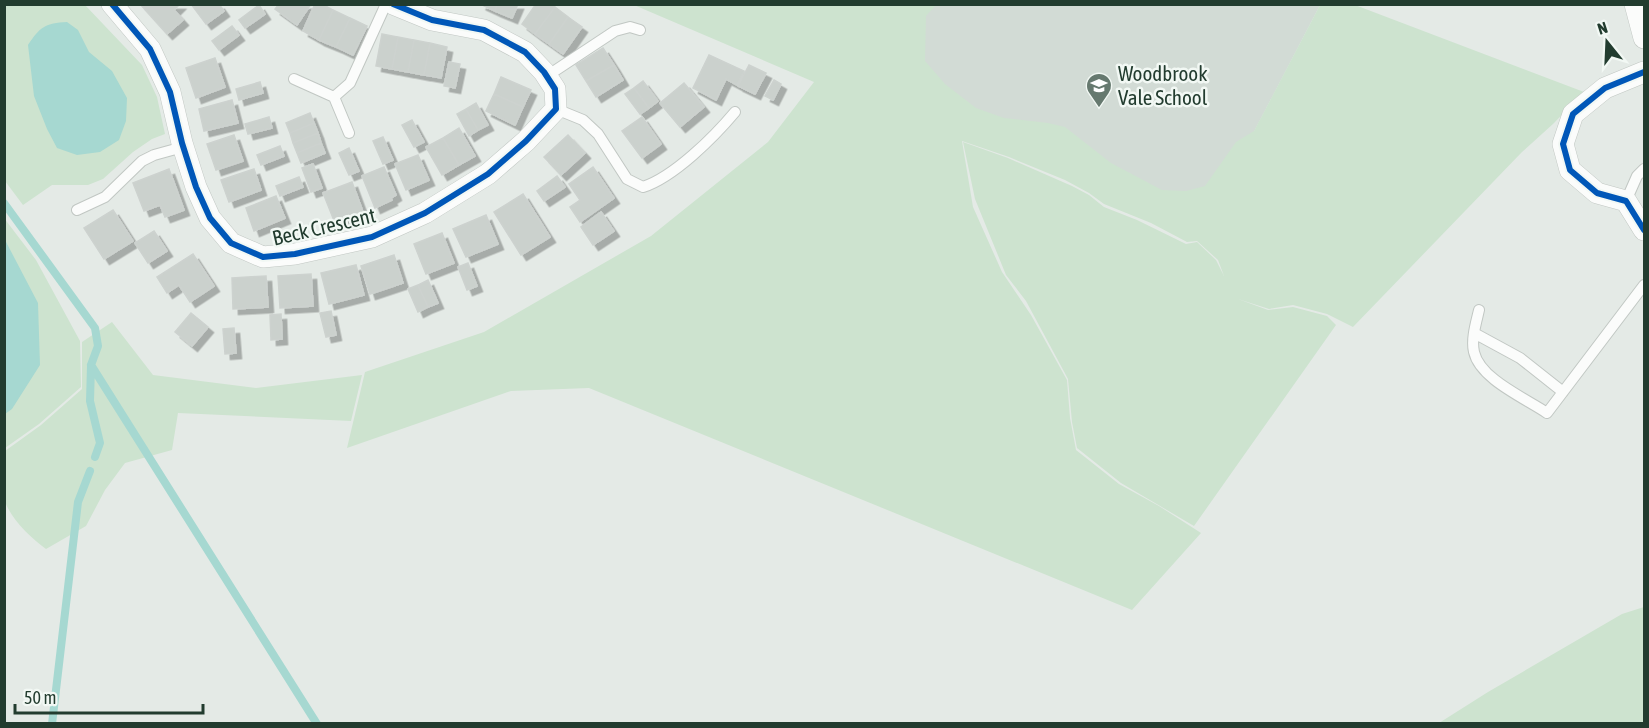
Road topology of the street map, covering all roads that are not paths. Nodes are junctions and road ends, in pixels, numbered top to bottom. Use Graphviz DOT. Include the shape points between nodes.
graph roads {
  1 [pos="112,4"];
  2 [pos="387,4"];
  3 [pos="393,4"];
  4 [pos="1635,4"];
  5 [pos="640,30"];
  6 [pos="1644,38"];
  7 [pos="1644,72"];
  8 [pos="547,76"];
  9 [pos="294,79"];
  10 [pos="334,97"];
  11 [pos="556,109"];
  12 [pos="735,112"];
  13 [pos="349,133"];
  14 [pos="183,147"];
  15 [pos="1644,169"];
  16 [pos="1626,201"];
  17 [pos="77,210"];
  18 [pos="1644,230"];
  19 [pos="1644,285"];
  20 [pos="1479,310"];
  21 [pos="1474,333"];
  22 [pos="1563,392"];
  1 -- 14 [label="street, Beck Crescent" via="150,49 170,92"];
  2 -- 10 [label="lane" via="350,83"];
  3 -- 8 [label="street" via="432,20 484,30 525,52"];
  4 -- 6 [label="street"];
  5 -- 8 [label="lane" via="630,27 615,31"];
  7 -- 16 [label="street" via="1605,88 1573,114 1563,144 1570,170 1597,193"];
  8 -- 11 [label="street" via="555,89"];
  9 -- 10 [label="lane"];
  10 -- 13 [label="lane"];
  11 -- 12 [label="lane" via="583,120 598,134 627,179 643,187 659,182 720,131"];
  11 -- 14 [label="street, Beck Crescent" via="488,174 425,213 372,237 296,254 263,257 231,243 210,218"];
  14 -- 17 [label="lane" via="142,161 105,197"];
  15 -- 16 [label="lane"];
  16 -- 18 [label="street"];
  19 -- 22 [label="lane"];
  20 -- 21 [label="lane"];
  21 -- 22 [label="lane" via="1520,358"];
  21 -- 22 [label="lane" via="1474,352 1488,376 1547,412"];
}
